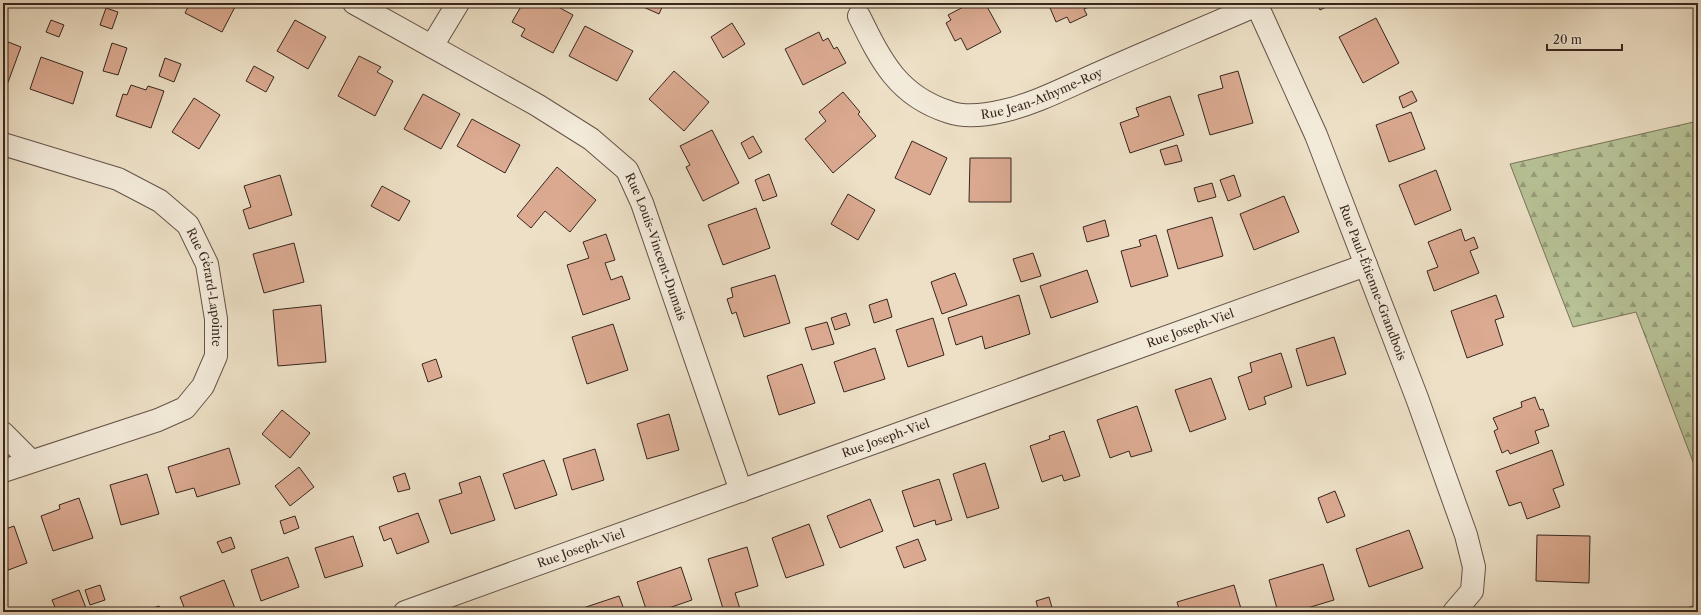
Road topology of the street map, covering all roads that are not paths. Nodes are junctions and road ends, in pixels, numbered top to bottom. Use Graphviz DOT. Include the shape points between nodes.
graph roads {
  1 [pos="354,3"];
  2 [pos="458,3"];
  3 [pos="1256,4"];
  4 [pos="857,8"];
  5 [pos="432,46"];
  6 [pos="3,144"];
  7 [pos="1366,265"];
  8 [pos="3,432"];
  9 [pos="31,461"];
  10 [pos="3,471"];
  11 [pos="741,491"];
  12 [pos="405,612"];
  13 [pos="1454,612"];
  1 -- 5 [label="street, Rue Louis-Vincent-Dumais"];
  2 -- 5 [label="street"];
  3 -- 4 [label="street, Rue Jean-Athyme-Roy" via="1051,94 1004,111 975,115 950,113 921,100 895,80 876,52"];
  3 -- 7 [label="street, Rue Paul-Étienne-Grandbois" via="1316,136"];
  5 -- 11 [label="street, Rue Louis-Vincent-Dumais" via="591,138 627,170 642,203"];
  6 -- 9 [label="street, Rue Gérard-Lapointe" via="118,179 160,201 188,225 208,264 216,320 216,356 203,386 185,408 158,420"];
  7 -- 11 [label="street, Rue Joseph-Viel"];
  7 -- 13 [label="street, Rue Paul-Étienne-Grandbois" via="1466,535 1474,567 1472,590"];
  8 -- 9 [label="street"];
  9 -- 10 [label="street, Rue Gérard-Lapointe"];
  11 -- 12 [label="street, Rue Joseph-Viel"];
}
